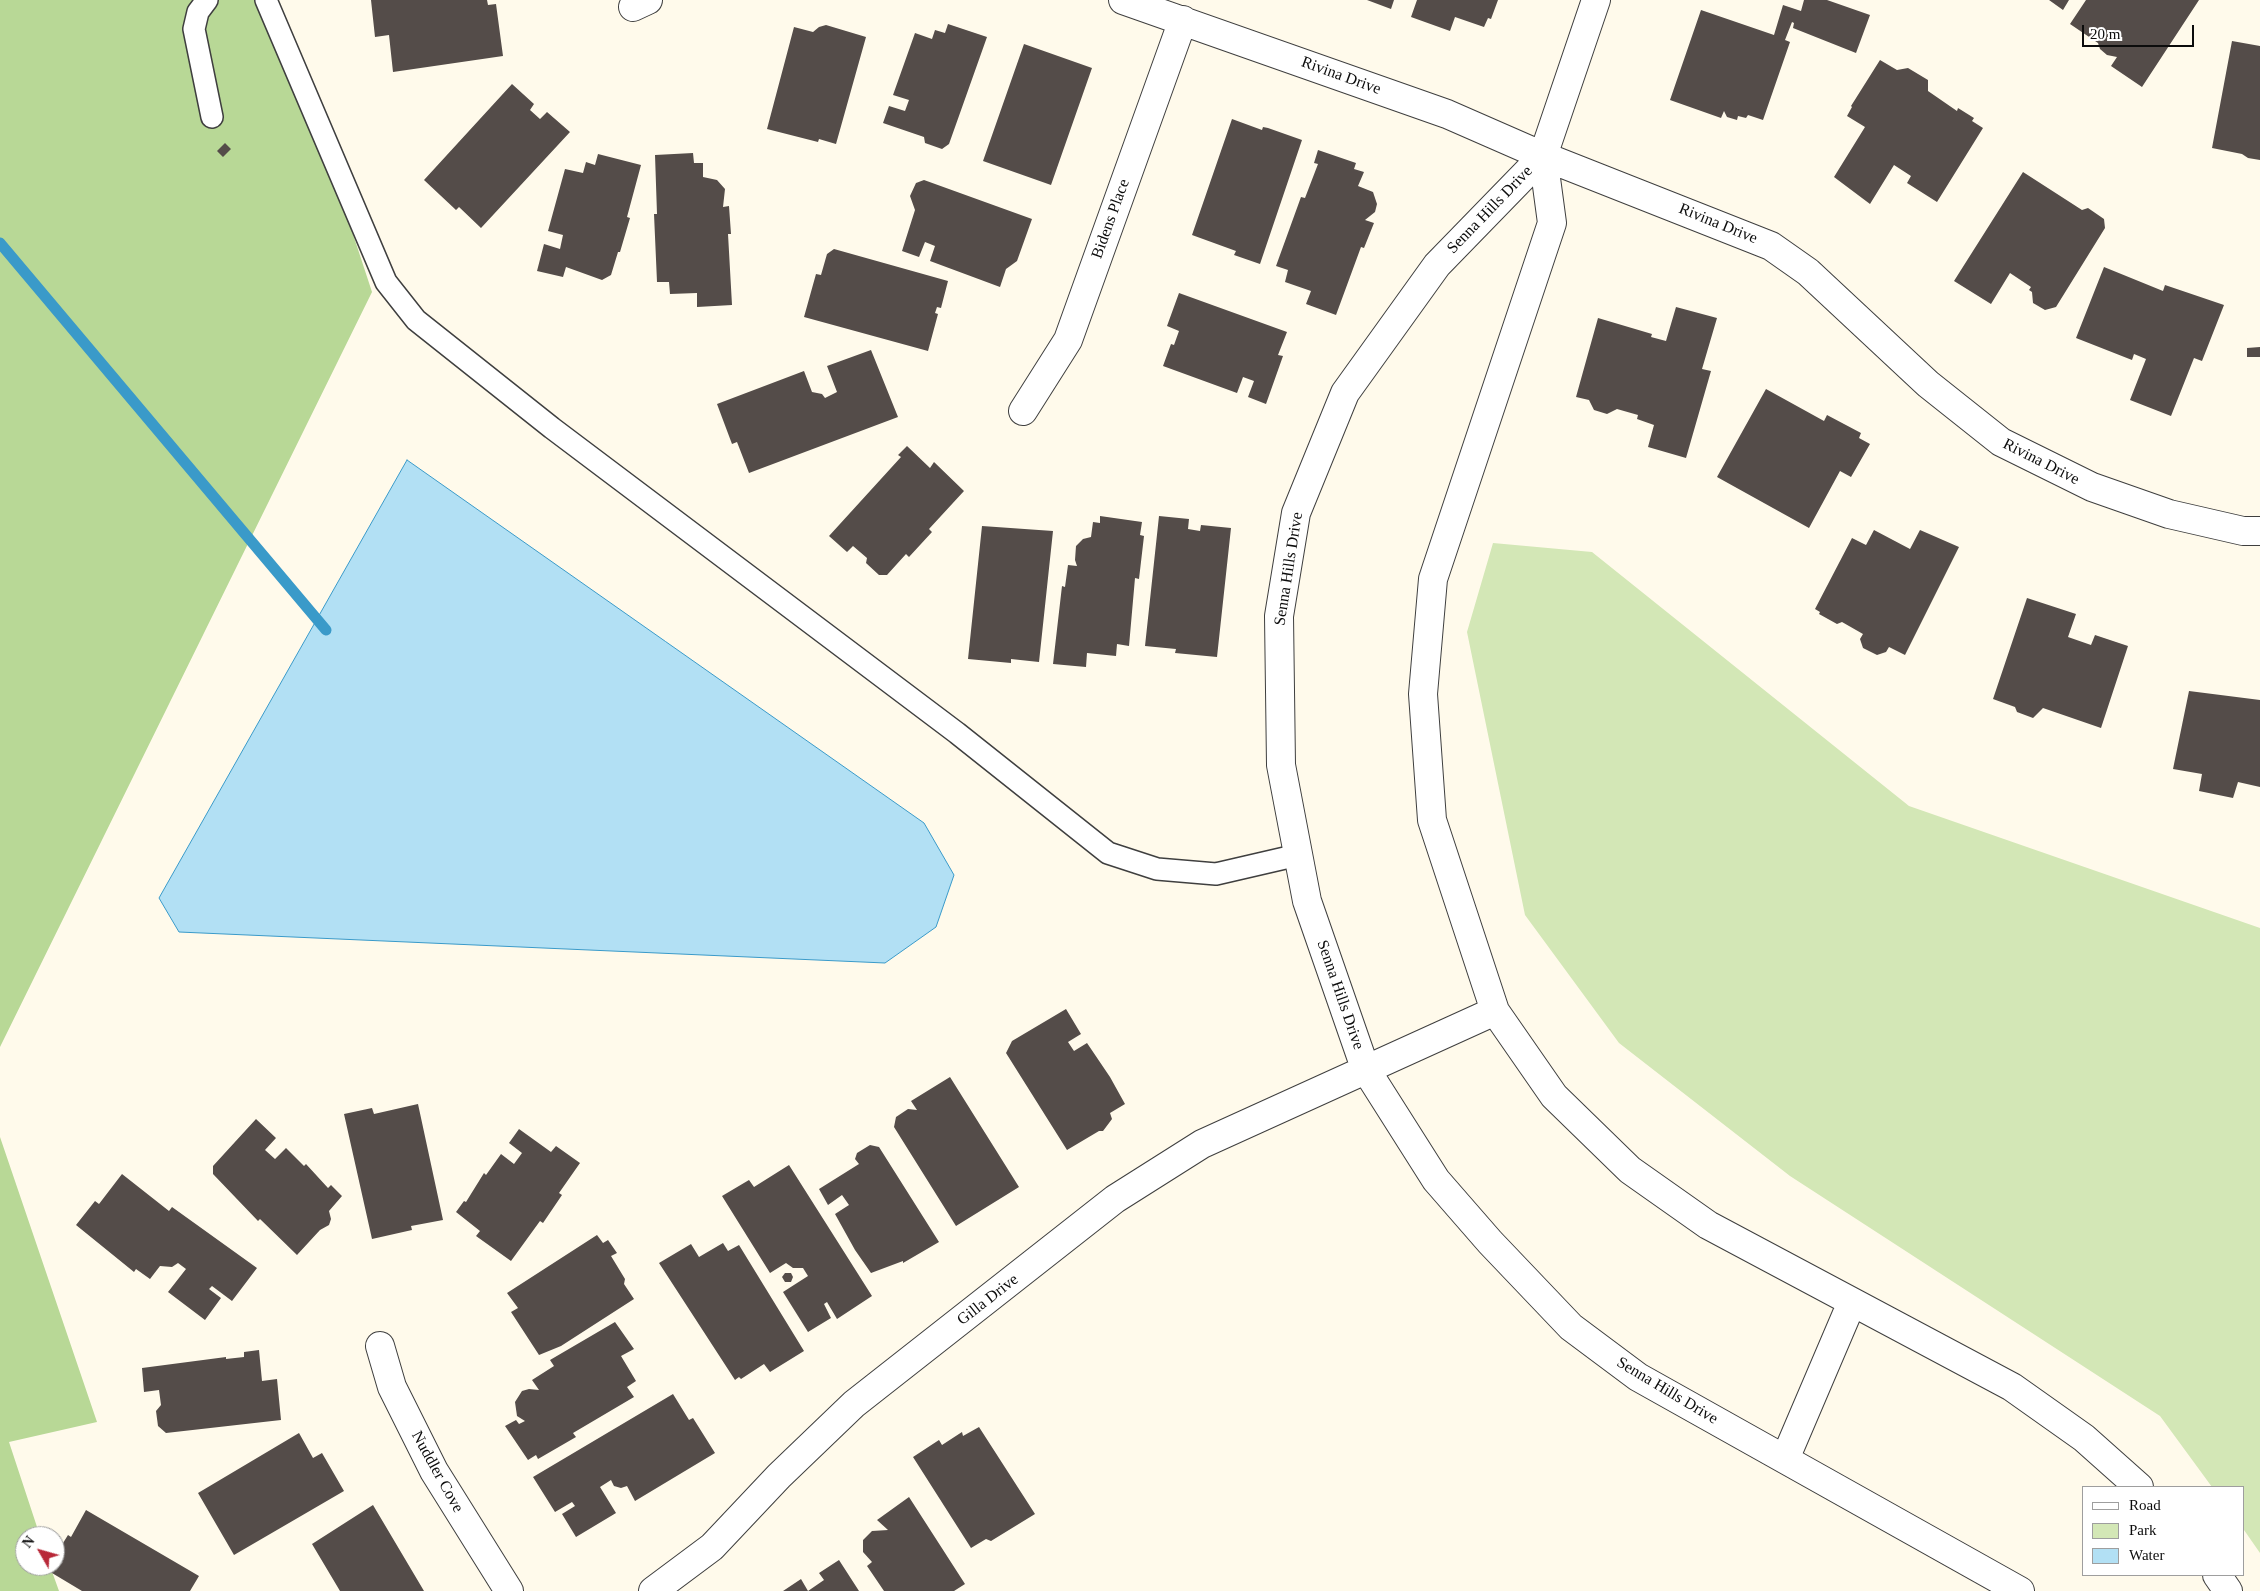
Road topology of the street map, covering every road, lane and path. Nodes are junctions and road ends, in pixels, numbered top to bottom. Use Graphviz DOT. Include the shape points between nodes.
graph roads {
  1 [pos="207,0"];
  2 [pos="266,0"];
  3 [pos="1123,0"];
  4 [pos="1596,0"];
  5 [pos="1183,20"];
  6 [pos="212,116"];
  7 [pos="1543,156"];
  8 [pos="1023,411"];
  9 [pos="2260,531"];
  10 [pos="1298,855"];
  11 [pos="1495,1011"];
  12 [pos="1365,1068"];
  13 [pos="1852,1302"];
  14 [pos="380,1346"];
  15 [pos="1785,1459"];
  16 [pos="2138,1486"];
  17 [pos="2218,1576"];
  18 [pos="509,1591"];
  19 [pos="653,1591"];
  20 [pos="2020,1591"];
  21 [pos="2228,1591"];
  1 -- 6 [label="lane" via="198,12 194,29"];
  2 -- 10 [label="lane" via="386,282 416,320 552,428 957,733 1108,853 1158,869 1216,874"];
  3 -- 5 [label="street, Rivina Drive"];
  4 -- 7 [label="street, Senna Hills Drive"];
  5 -- 7 [label="street, Rivina Drive" via="1447,114"];
  5 -- 8 [label="street, Bidens Place" via="1068,340"];
  7 -- 9 [label="street, Rivina Drive" via="1771,246 1808,272 1928,384 2000,442 2092,487 2160,511 2243,531"];
  7 -- 10 [label="street, Senna Hills Drive" via="1437,265 1345,394 1296,512 1279,626 1281,765"];
  7 -- 11 [label="street, Senna Hills Drive" via="1552,223 1433,578 1423,694 1432,820"];
  10 -- 12 [label="street, Senna Hills Drive" via="1307,900"];
  11 -- 12 [label="street, Gilla Drive"];
  11 -- 13 [label="street, Senna Hills Drive" via="1554,1096 1630,1170 1708,1225"];
  12 -- 15 [label="street, Senna Hills Drive" via="1436,1180 1571,1327 1638,1377"];
  12 -- 19 [label="street, Gilla Drive" via="1202,1144 1115,1199 854,1404 712,1547"];
  13 -- 15 [label="street"];
  13 -- 16 [label="street, Senna Hills Drive" via="2012,1387 2084,1438"];
  14 -- 18 [label="street, Nuddler Cove" via="392,1387 434,1471"];
  15 -- 20 [label="street, Senna Hills Drive"];
  17 -- 21 [label="street"];
}
